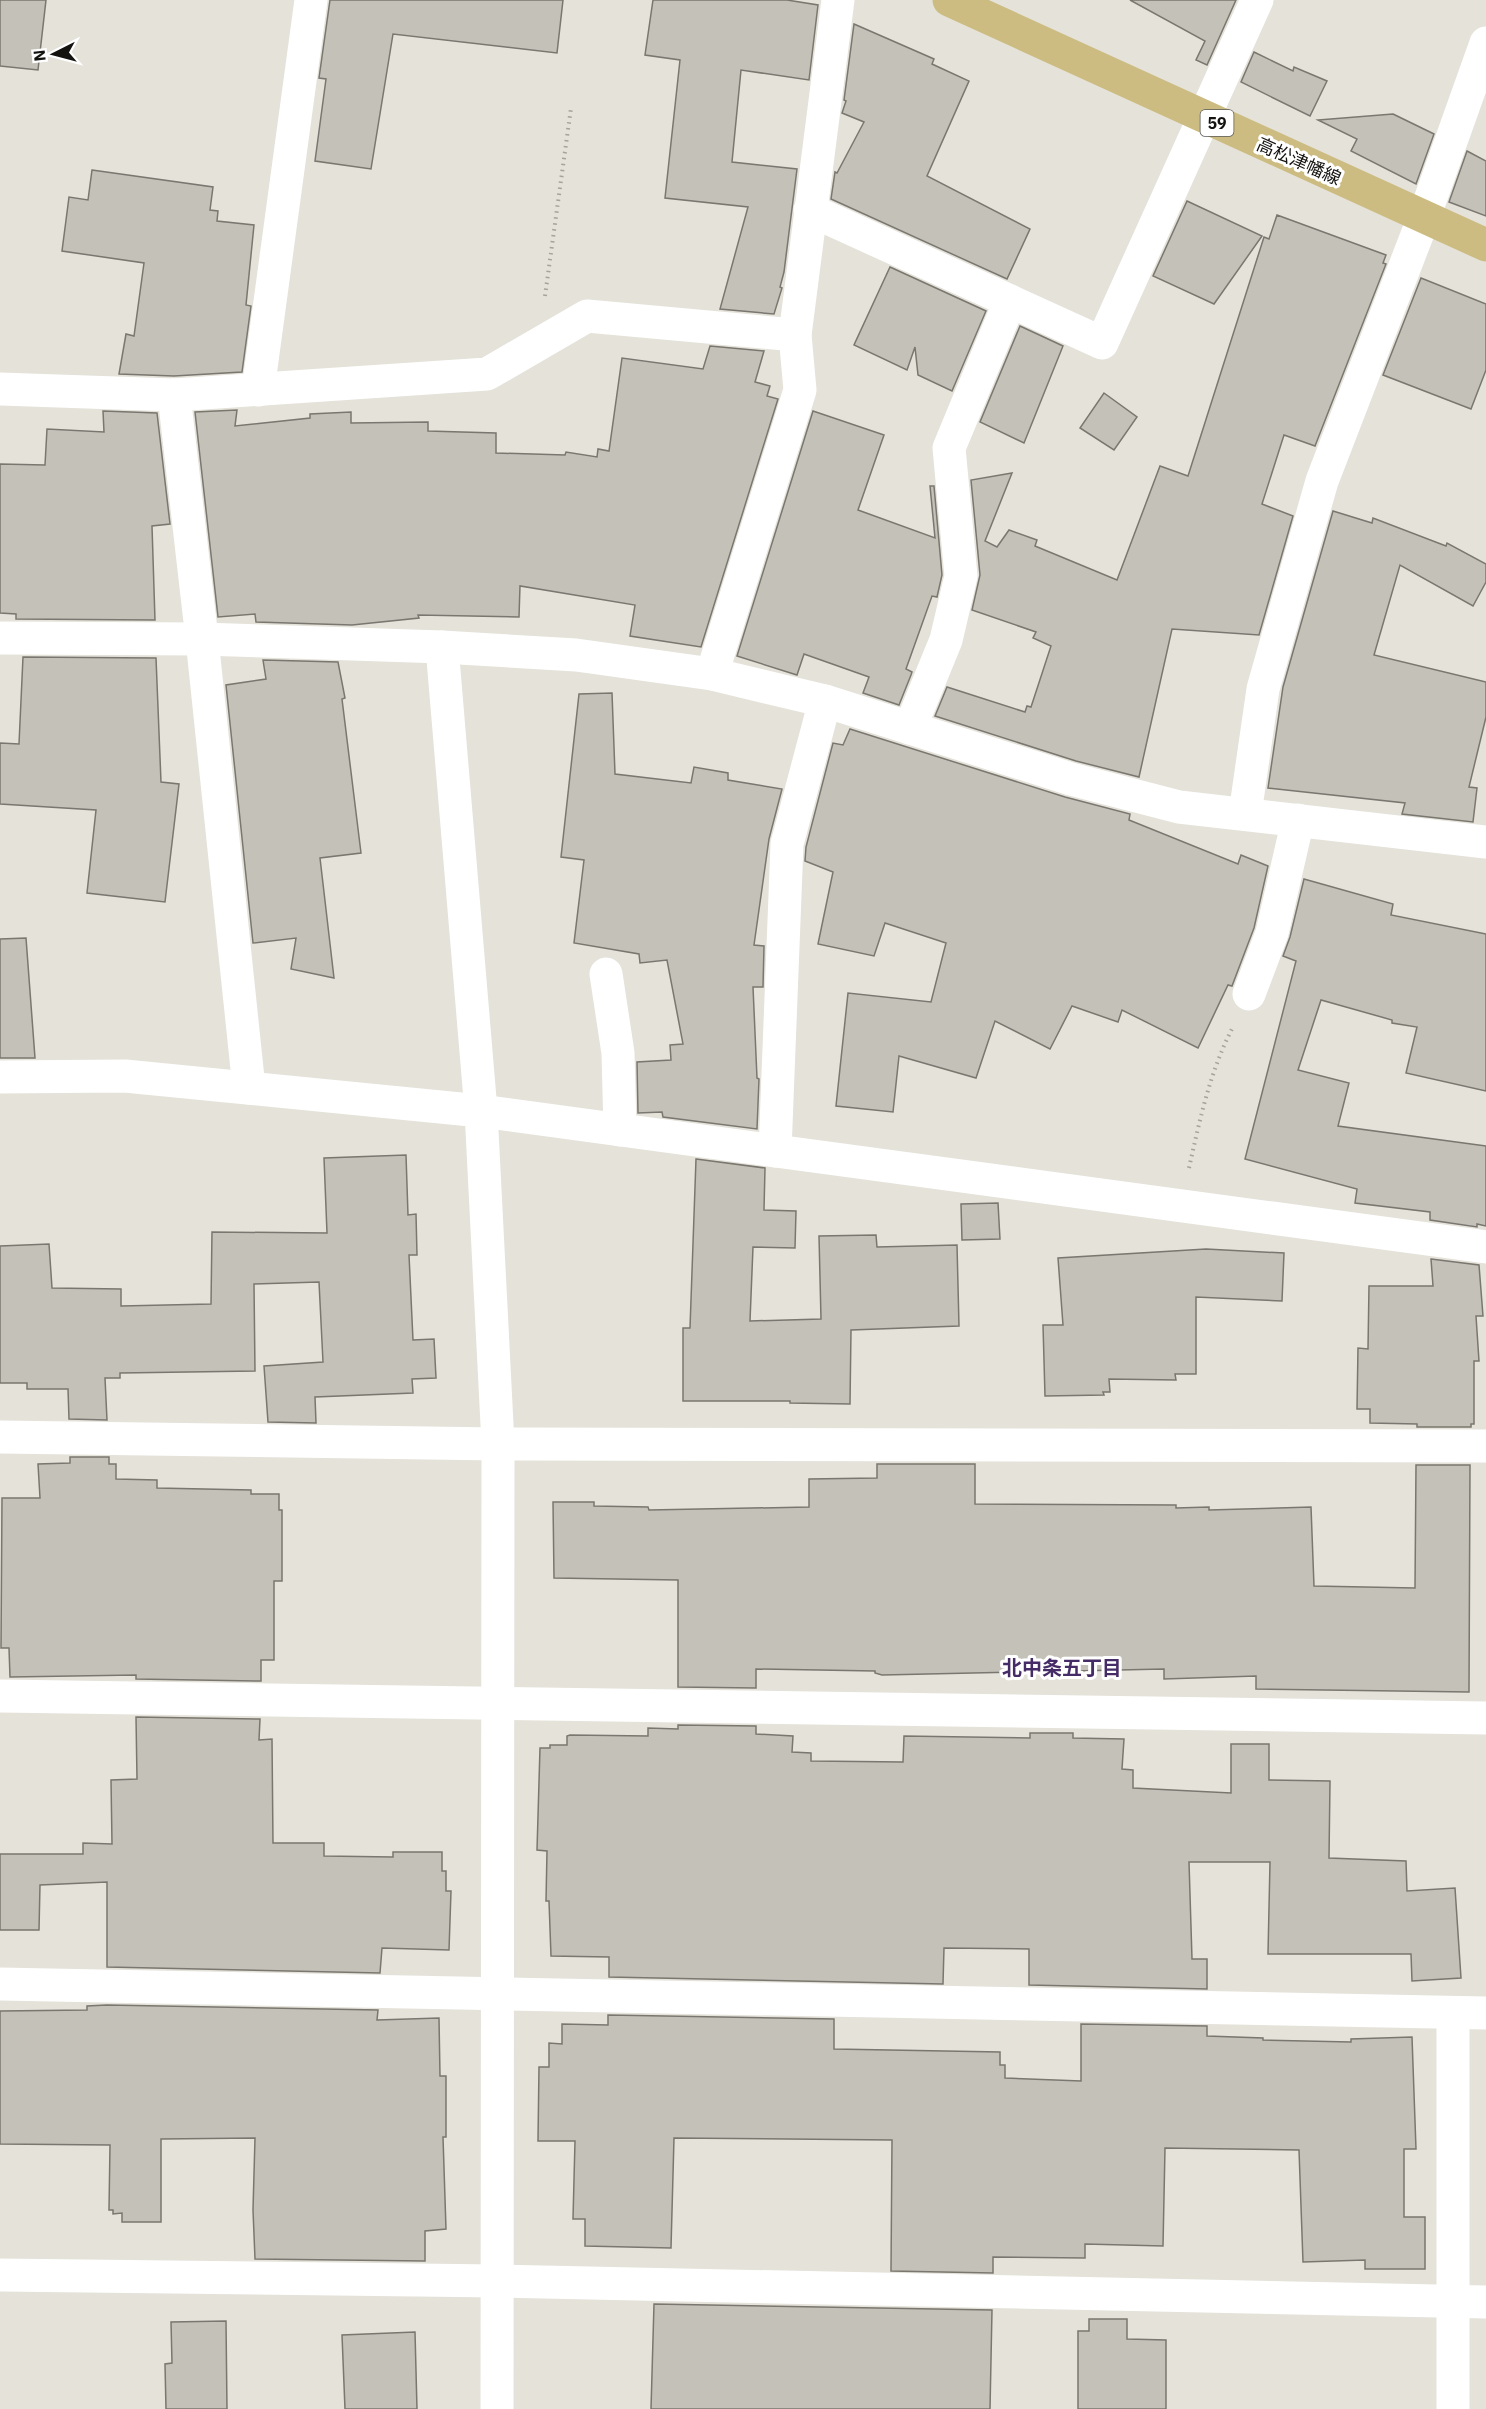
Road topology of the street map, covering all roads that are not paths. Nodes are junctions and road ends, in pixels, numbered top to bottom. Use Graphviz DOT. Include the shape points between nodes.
graph roads {
  1 [pos="311,0"];
  2 [pos="838,0"];
  3 [pos="949,0"];
  4 [pos="1257,0"];
  5 [pos="1486,43"];
  6 [pos="1204,117"];
  7 [pos="810,210"];
  8 [pos="1424,217"];
  9 [pos="1486,245"];
  10 [pos="1010,301"];
  11 [pos="795,335"];
  12 [pos="0,389"];
  13 [pos="258,390"];
  14 [pos="174,395"];
  15 [pos="0,638"];
  16 [pos="202,639"];
  17 [pos="442,647"];
  18 [pos="712,674"];
  19 [pos="825,701"];
  20 [pos="910,728"];
  21 [pos="1245,814"];
  22 [pos="1298,820"];
  23 [pos="1486,842"];
  24 [pos="606,974"];
  25 [pos="1249,994"];
  26 [pos="0,1077"];
  27 [pos="249,1088"];
  28 [pos="481,1112"];
  29 [pos="620,1130"];
  30 [pos="774,1151"];
  31 [pos="1486,1247"];
  32 [pos="0,1437"];
  33 [pos="498,1444"];
  34 [pos="1486,1446"];
  35 [pos="0,1696"];
  36 [pos="498,1704"];
  37 [pos="1486,1718"];
  38 [pos="0,1984"];
  39 [pos="498,1995"];
  40 [pos="1453,2013"];
  41 [pos="1486,2013"];
  42 [pos="0,2275"];
  43 [pos="497,2281"];
  44 [pos="1453,2302"];
  45 [pos="1486,2302"];
  46 [pos="497,2409"];
  47 [pos="1453,2409"];
  1 -- 13 [label="street"];
  2 -- 7 [label="street"];
  3 -- 6 [label="main road, 高松津幡線 / 59"];
  4 -- 6 [label="street"];
  5 -- 8 [label="street"];
  6 -- 8 [label="main road, 高松津幡線 / 59"];
  6 -- 10 [label="street" via="1102,343"];
  7 -- 10 [label="street"];
  7 -- 11 [label="street"];
  8 -- 9 [label="main road, 高松津幡線 / 59"];
  8 -- 21 [label="street" via="1322,481 1263,689"];
  10 -- 20 [label="street" via="949,448 961,576 946,640"];
  11 -- 13 [label="street" via="586,316 488,374"];
  11 -- 18 [label="street" via="800,390"];
  12 -- 14 [label="street"];
  13 -- 14 [label="street"];
  14 -- 16 [label="street"];
  15 -- 16 [label="street"];
  16 -- 17 [label="street"];
  16 -- 27 [label="street"];
  17 -- 18 [label="street" via="576,655"];
  17 -- 28 [label="street"];
  18 -- 19 [label="street"];
  19 -- 20 [label="street"];
  19 -- 30 [label="street" via="788,844"];
  20 -- 21 [label="street" via="1071,779 1179,807"];
  21 -- 22 [label="street"];
  22 -- 23 [label="street"];
  22 -- 25 [label="street" via="1272,933"];
  24 -- 29 [label="street" via="618,1053"];
  26 -- 27 [label="street" via="125,1076"];
  27 -- 28 [label="street"];
  28 -- 29 [label="street"];
  28 -- 33 [label="street"];
  29 -- 30 [label="street"];
  30 -- 31 [label="street"];
  32 -- 33 [label="street"];
  33 -- 34 [label="street"];
  33 -- 36 [label="street"];
  35 -- 36 [label="street"];
  36 -- 37 [label="street"];
  36 -- 39 [label="street"];
  38 -- 39 [label="street"];
  39 -- 40 [label="street"];
  39 -- 43 [label="street"];
  40 -- 41 [label="street"];
  40 -- 44 [label="street"];
  42 -- 43 [label="street"];
  43 -- 44 [label="street"];
  43 -- 46 [label="street"];
  44 -- 45 [label="street"];
  44 -- 47 [label="street"];
}
